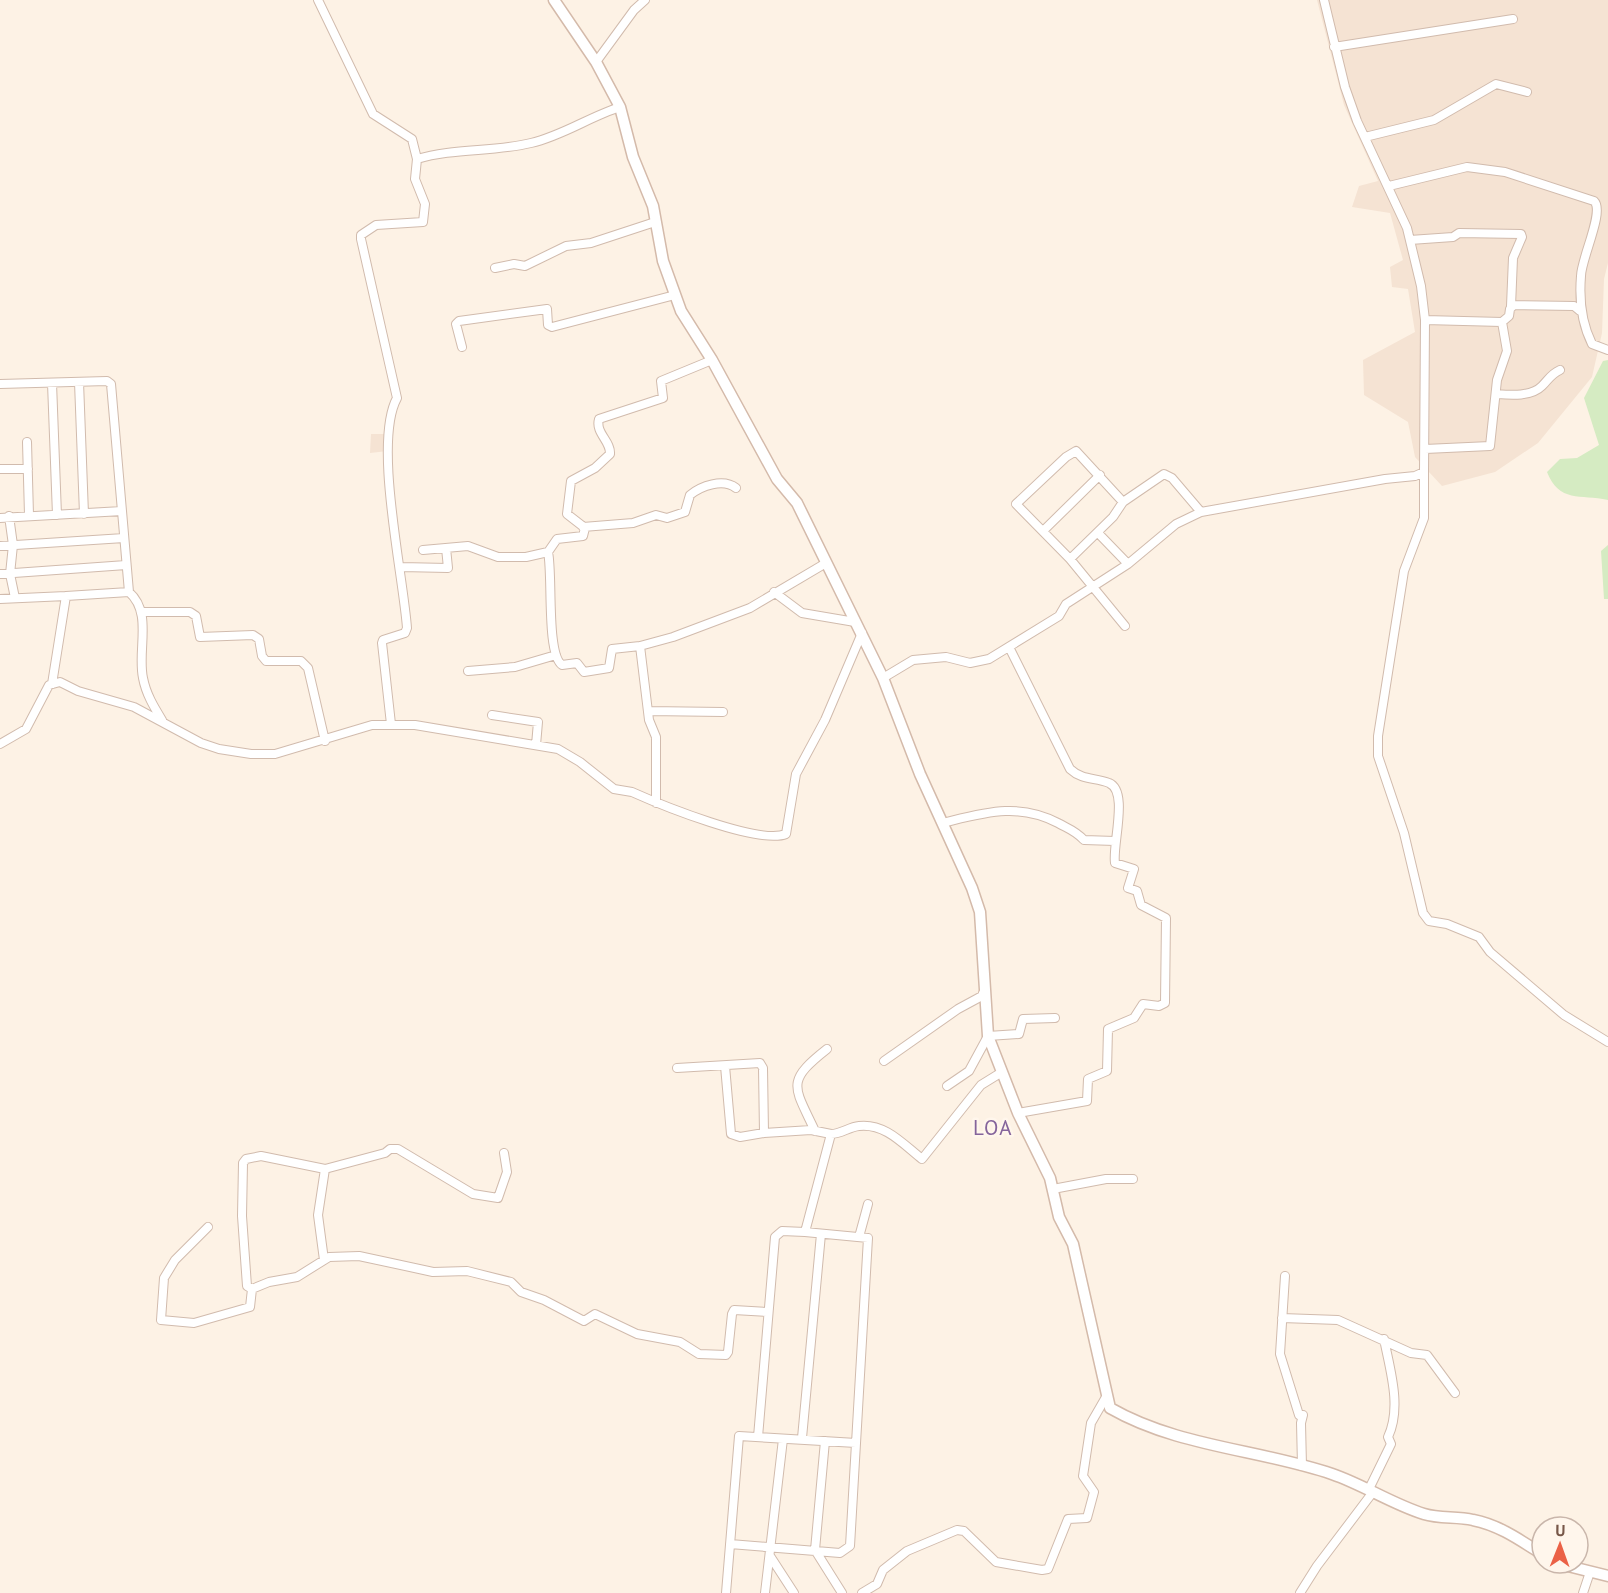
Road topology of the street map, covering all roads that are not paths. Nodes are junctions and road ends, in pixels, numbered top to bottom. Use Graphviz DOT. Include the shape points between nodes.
graph roads {
  1 [pos="318,0"];
  2 [pos="554,0"];
  3 [pos="645,0"];
  4 [pos="1324,0"];
  5 [pos="1513,19"];
  6 [pos="1335,46"];
  7 [pos="596,62"];
  8 [pos="1527,92"];
  9 [pos="620,107"];
  10 [pos="1365,137"];
  11 [pos="417,159"];
  12 [pos="1389,186"];
  13 [pos="655,222"];
  14 [pos="1410,240"];
  15 [pos="495,267"];
  16 [pos="675,294"];
  17 [pos="1511,306"];
  18 [pos="1580,311"];
  19 [pos="1425,320"];
  20 [pos="1502,322"];
  21 [pos="462,348"];
  22 [pos="1608,350"];
  23 [pos="712,360"];
  24 [pos="1560,370"];
  25 [pos="79,382"];
  26 [pos="52,383"];
  27 [pos="0,384"];
  28 [pos="1496,394"];
  29 [pos="27,442"];
  30 [pos="1425,449"];
  31 [pos="0,469"];
  32 [pos="28,469"];
  33 [pos="1424,472"];
  34 [pos="1100,475"];
  35 [pos="736,488"];
  36 [pos="1123,502"];
  37 [pos="122,512"];
  38 [pos="1201,512"];
  39 [pos="57,514"];
  40 [pos="84,514"];
  41 [pos="29,515"];
  42 [pos="9,516"];
  43 [pos="0,518"];
  44 [pos="583,527"];
  45 [pos="1043,531"];
  46 [pos="1098,533"];
  47 [pos="124,538"];
  48 [pos="13,545"];
  49 [pos="0,546"];
  50 [pos="446,548"];
  51 [pos="423,550"];
  52 [pos="548,552"];
  53 [pos="1070,559"];
  54 [pos="826,563"];
  55 [pos="1128,564"];
  56 [pos="126,565"];
  57 [pos="401,567"];
  58 [pos="0,574"];
  59 [pos="10,574"];
  60 [pos="1092,589"];
  61 [pos="129,592"];
  62 [pos="774,592"];
  63 [pos="66,596"];
  64 [pos="15,598"];
  65 [pos="0,599"];
  66 [pos="142,612"];
  67 [pos="855,622"];
  68 [pos="1125,626"];
  69 [pos="862,633"];
  70 [pos="640,646"];
  71 [pos="1009,647"];
  72 [pos="556,655"];
  73 [pos="468,671"];
  74 [pos="883,678"];
  75 [pos="52,684"];
  76 [pos="648,711"];
  77 [pos="723,712"];
  78 [pos="492,715"];
  79 [pos="164,722"];
  80 [pos="391,724"];
  81 [pos="325,741"];
  82 [pos="0,744"];
  83 [pos="536,745"];
  84 [pos="656,803"];
  85 [pos="942,824"];
  86 [pos="1115,841"];
  87 [pos="983,993"];
  88 [pos="1055,1018"];
  89 [pos="988,1036"];
  90 [pos="1608,1042"];
  91 [pos="827,1049"];
  92 [pos="884,1060"];
  93 [pos="725,1066"];
  94 [pos="677,1068"];
  95 [pos="1002,1072"];
  96 [pos="947,1086"];
  97 [pos="1018,1113"];
  98 [pos="815,1131"];
  99 [pos="764,1133"];
  100 [pos="831,1134"];
  101 [pos="504,1153"];
  102 [pos="325,1169"];
  103 [pos="1133,1179"];
  104 [pos="1053,1189"];
  105 [pos="868,1204"];
  106 [pos="208,1227"];
  107 [pos="805,1232"];
  108 [pos="821,1234"];
  109 [pos="859,1237"];
  110 [pos="324,1260"];
  111 [pos="1285,1276"];
  112 [pos="252,1289"];
  113 [pos="767,1311"];
  114 [pos="1281,1318"];
  115 [pos="1384,1339"];
  116 [pos="1455,1393"];
  117 [pos="1106,1397"];
  118 [pos="758,1437"];
  119 [pos="802,1438"];
  120 [pos="783,1439"];
  121 [pos="825,1441"];
  122 [pos="856,1443"];
  123 [pos="1302,1466"];
  124 [pos="1371,1491"];
  125 [pos="730,1544"];
  126 [pos="772,1547"];
  127 [pos="1530,1547"];
  128 [pos="815,1550"];
  129 [pos="770,1556"];
  130 [pos="1590,1572"];
  131 [pos="1589,1575"];
  132 [pos="1608,1576"];
  133 [pos="726,1593"];
  134 [pos="765,1593"];
  135 [pos="794,1593"];
  136 [pos="842,1593"];
  137 [pos="862,1593"];
  138 [pos="1300,1593"];
  139 [pos="1583,1593"];
  1 -- 11 [label="street" via="373,114 412,139"];
  2 -- 7 [label="street"];
  3 -- 7 [label="street"];
  4 -- 6 [label="street"];
  5 -- 6 [label="street"];
  6 -- 10 [label="street" via="1345,87"];
  7 -- 9 [label="street"];
  8 -- 10 [label="street" via="1496,84 1434,120"];
  9 -- 11 [label="street" via="528,144"];
  9 -- 13 [label="street"];
  10 -- 12 [label="street"];
  11 -- 57 [label="street" via="415,179 425,204 423,222 376,225 361,235 397,398 389,418 388,444 390,498"];
  12 -- 14 [label="street"];
  12 -- 18 [label="street" via="1467,167 1505,172 1594,201 1598,210 1581,272"];
  13 -- 15 [label="street" via="591,243 566,246 525,266"];
  13 -- 16 [label="street"];
  14 -- 17 [label="street" via="1453,237 1459,233 1521,234 1513,260"];
  14 -- 19 [label="street"];
  16 -- 21 [label="street" via="552,327 548,325 547,309 459,321 456,324"];
  16 -- 23 [label="street" via="693,334"];
  17 -- 18 [label="street" via="1575,306"];
  17 -- 20 [label="street" via="1509,316"];
  18 -- 22 [label="street" via="1592,344"];
  19 -- 20 [label="street"];
  19 -- 30 [label="street"];
  20 -- 28 [label="street" via="1507,351"];
  23 -- 44 [label="street" via="661,381 663,398 599,419 610,454 572,481 566,509"];
  23 -- 54 [label="street" via="777,479 797,503"];
  24 -- 28 [label="street" via="1530,392"];
  25 -- 26 [label="street"];
  25 -- 37 [label="street" via="107,381 113,388"];
  25 -- 40 [label="street"];
  26 -- 27 [label="street"];
  26 -- 39 [label="street"];
  28 -- 30 [label="street" via="1488,447"];
  29 -- 32 [label="street"];
  30 -- 33 [label="street"];
  31 -- 32 [label="street"];
  32 -- 41 [label="street"];
  33 -- 38 [label="street"];
  33 -- 90 [label="street" via="1425,518 1404,571 1378,736 1378,756 1404,833 1423,913 1429,921 1479,937 1490,952 1564,1015"];
  34 -- 36 [label="street"];
  34 -- 45 [label="street"];
  34 -- 45 [label="street" via="1080,453 1073,452 1016,504"];
  35 -- 44 [label="street" via="717,484 696,491 690,495 685,511 671,517 656,515 633,523"];
  36 -- 38 [label="street" via="1164,474"];
  36 -- 46 [label="street"];
  37 -- 40 [label="street"];
  37 -- 47 [label="street"];
  38 -- 55 [label="street" via="1176,524"];
  39 -- 40 [label="street"];
  39 -- 41 [label="street"];
  41 -- 42 [label="street"];
  42 -- 43 [label="street"];
  42 -- 48 [label="street"];
  44 -- 52 [label="street" via="583,536 557,539"];
  45 -- 53 [label="street"];
  46 -- 53 [label="street"];
  46 -- 55 [label="street"];
  47 -- 48 [label="street"];
  47 -- 56 [label="street"];
  48 -- 49 [label="street"];
  48 -- 59 [label="street"];
  50 -- 51 [label="street"];
  50 -- 52 [label="street" via="468,546 498,557"];
  50 -- 57 [label="street" via="448,568"];
  52 -- 72 [label="street"];
  53 -- 60 [label="street"];
  54 -- 62 [label="street"];
  54 -- 67 [label="street"];
  55 -- 60 [label="street"];
  56 -- 59 [label="street"];
  56 -- 61 [label="street"];
  57 -- 80 [label="street" via="407,628 405,633 382,643"];
  58 -- 59 [label="street"];
  59 -- 64 [label="street"];
  60 -- 68 [label="street"];
  60 -- 71 [label="street" via="1061,608 1059,616"];
  61 -- 63 [label="street"];
  61 -- 66 [label="street"];
  62 -- 67 [label="street" via="802,613"];
  62 -- 70 [label="street" via="750,608"];
  63 -- 64 [label="street"];
  63 -- 75 [label="street"];
  64 -- 65 [label="street"];
  66 -- 79 [label="street" via="142,675"];
  66 -- 81 [label="street" via="190,612 196,616 200,637 253,635 259,639 266,661 301,661 308,668"];
  67 -- 69 [label="street"];
  69 -- 74 [label="street"];
  69 -- 84 [label="street" via="825,720 796,774 786,834 772,838 735,831"];
  70 -- 72 [label="street" via="613,648 609,668 586,672 577,663 561,664"];
  70 -- 76 [label="street"];
  71 -- 74 [label="street" via="978,663 946,657 913,660"];
  71 -- 86 [label="street" via="1072,771 1081,778 1109,783 1116,791 1120,802"];
  72 -- 73 [label="street" via="518,666"];
  74 -- 85 [label="street"];
  75 -- 79 [label="street" via="60,682 78,692 125,703"];
  75 -- 82 [label="street" via="26,729"];
  76 -- 77 [label="street"];
  76 -- 84 [label="street" via="656,737"];
  78 -- 83 [label="street" via="538,722"];
  79 -- 81 [label="street" via="201,743 251,754 275,754"];
  80 -- 81 [label="street" via="372,725"];
  80 -- 83 [label="street" via="415,724"];
  83 -- 84 [label="street" via="558,749 614,789"];
  85 -- 86 [label="street" via="990,813 1034,812 1078,831 1084,840"];
  85 -- 87 [label="street" via="980,912"];
  86 -- 97 [label="street" via="1115,863 1134,870 1128,888 1137,891 1141,905 1166,918 1166,999 1162,1005 1143,1004 1134,1018 1108,1029 1107,1071 1089,1077 1086,1102"];
  87 -- 89 [label="street"];
  87 -- 92 [label="street"];
  88 -- 89 [label="street" via="1023,1019 1019,1034"];
  89 -- 95 [label="street"];
  89 -- 96 [label="street" via="969,1071"];
  91 -- 98 [label="street" via="801,1070 797,1087"];
  93 -- 94 [label="street"];
  93 -- 99 [label="street" via="731,1134 740,1137"];
  93 -- 99 [label="street" via="757,1062 762,1065"];
  95 -- 97 [label="street"];
  95 -- 100 [label="street" via="981,1085 922,1159 886,1131 874,1127 859,1126"];
  97 -- 104 [label="street"];
  98 -- 99 [label="street"];
  98 -- 100 [label="street"];
  100 -- 107 [label="street"];
  101 -- 102 [label="street" via="507,1172 498,1198 473,1194 398,1149"];
  102 -- 110 [label="street" via="318,1215"];
  102 -- 112 [label="street" via="261,1155 244,1160 242,1216 247,1286"];
  103 -- 104 [label="street" via="1106,1179"];
  104 -- 117 [label="street" via="1059,1217 1081,1271"];
  105 -- 109 [label="street"];
  106 -- 112 [label="street" via="175,1260 164,1278 159,1319 194,1323 247,1309"];
  107 -- 108 [label="street"];
  107 -- 113 [label="street" via="776,1234"];
  108 -- 109 [label="street"];
  108 -- 119 [label="street"];
  109 -- 122 [label="street" via="868,1238"];
  110 -- 112 [label="street" via="297,1277"];
  110 -- 113 [label="street" via="332,1256 359,1256 433,1272 467,1270 513,1283 521,1292 584,1321 595,1314 637,1334 680,1342 699,1354 724,1355 730,1347 732,1312"];
  111 -- 114 [label="street"];
  113 -- 118 [label="street"];
  114 -- 115 [label="street" via="1334,1319"];
  114 -- 123 [label="street" via="1280,1354 1299,1415 1304,1415"];
  115 -- 116 [label="street" via="1429,1357"];
  115 -- 124 [label="street" via="1394,1389 1394,1425 1388,1437 1391,1444"];
  117 -- 123 [label="street" via="1110,1408 1140,1425"];
  117 -- 137 [label="street" via="1090,1426 1083,1476 1094,1492 1087,1518 1068,1519 1048,1569 996,1562 964,1531 957,1530 907,1551 883,1570 878,1584"];
  118 -- 120 [label="street"];
  118 -- 125 [label="street" via="739,1436"];
  119 -- 120 [label="street"];
  119 -- 121 [label="street"];
  120 -- 126 [label="street"];
  121 -- 122 [label="street"];
  121 -- 128 [label="street"];
  122 -- 128 [label="street" via="850,1546 840,1553"];
  123 -- 124 [label="street" via="1331,1473"];
  124 -- 127 [label="street" via="1424,1514 1472,1519 1495,1526"];
  124 -- 138 [label="street"];
  125 -- 126 [label="street"];
  125 -- 133 [label="street"];
  126 -- 128 [label="street"];
  126 -- 129 [label="street"];
  128 -- 136 [label="street"];
  129 -- 134 [label="street"];
  129 -- 135 [label="street"];
  130 -- 132 [label="street"];
  131 -- 139 [label="street"];
}
